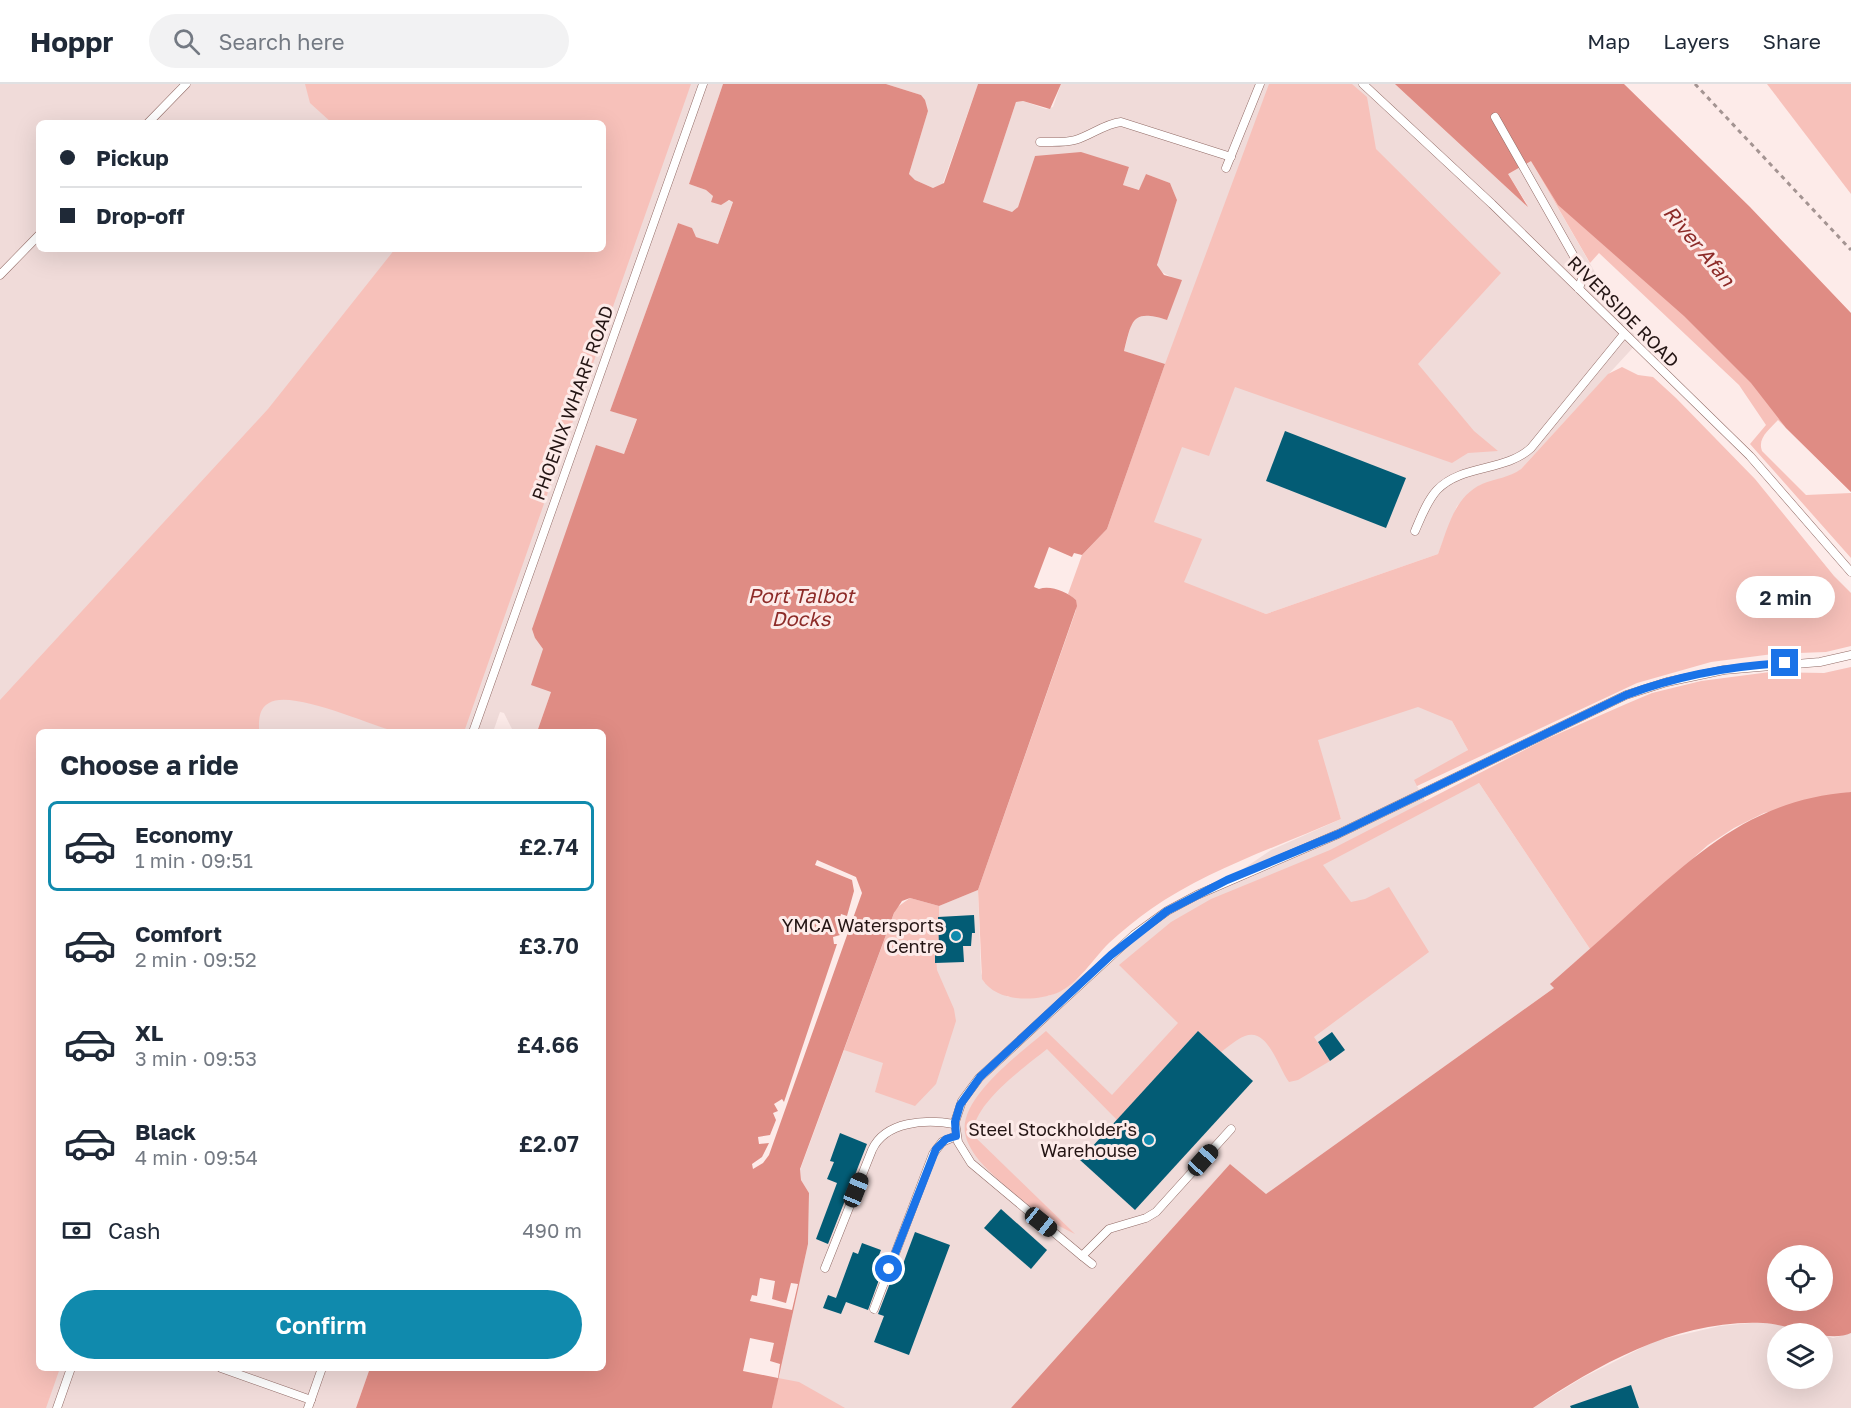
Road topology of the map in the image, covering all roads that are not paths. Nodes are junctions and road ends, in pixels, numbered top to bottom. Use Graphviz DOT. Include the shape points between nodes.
graph roads {
  1 [pos="186,84"];
  2 [pos="704,84"];
  3 [pos="1260,84"];
  4 [pos="1363,84"];
  5 [pos="1495,117"];
  6 [pos="151,120"];
  7 [pos="1041,142"];
  8 [pos="1231,157"];
  9 [pos="1226,168"];
  10 [pos="36,238"];
  11 [pos="0,275"];
  12 [pos="1579,289"];
  13 [pos="1624,334"];
  14 [pos="1415,531"];
  15 [pos="1851,572"];
  16 [pos="1851,655"];
  17 [pos="474,729"];
  18 [pos="954,1124"];
  19 [pos="1231,1129"];
  20 [pos="956,1136"];
  21 [pos="1082,1256"];
  22 [pos="1092,1264"];
  23 [pos="825,1268"];
  24 [pos="874,1309"];
  25 [pos="70,1371"];
  26 [pos="227,1371"];
  27 [pos="321,1371"];
  28 [pos="309,1404"];
  29 [pos="57,1408"];
  1 -- 6 [label="lane"];
  2 -- 17 [label="lane, PHOENIX WHARF ROAD"];
  3 -- 8 [label="lane"];
  4 -- 12 [label="lane, RIVERSIDE ROAD"];
  5 -- 12 [label="lane" via="1576,260 1582,278"];
  7 -- 8 [label="lane" via="1074,140 1121,122"];
  8 -- 9 [label="lane"];
  10 -- 11 [label="lane"];
  12 -- 13 [label="lane, RIVERSIDE ROAD"];
  13 -- 14 [label="lane" via="1531,448 1518,458 1445,483 1429,501"];
  13 -- 15 [label="lane, RIVERSIDE ROAD" via="1750,456"];
  16 -- 18 [label="lane" via="1820,662 1742,667 1639,691 1338,834 1181,903 1134,935 988,1069 962,1101"];
  18 -- 20 [label="lane"];
  18 -- 23 [label="lane" via="909,1125 891,1129 880,1137"];
  19 -- 21 [label="lane" via="1156,1212 1109,1229"];
  20 -- 21 [label="lane" via="965,1155 982,1174"];
  20 -- 24 [label="lane" via="936,1149"];
  21 -- 22 [label="lane"];
  25 -- 29 [label="lane"];
  26 -- 28 [label="lane"];
  27 -- 28 [label="lane"];
}
